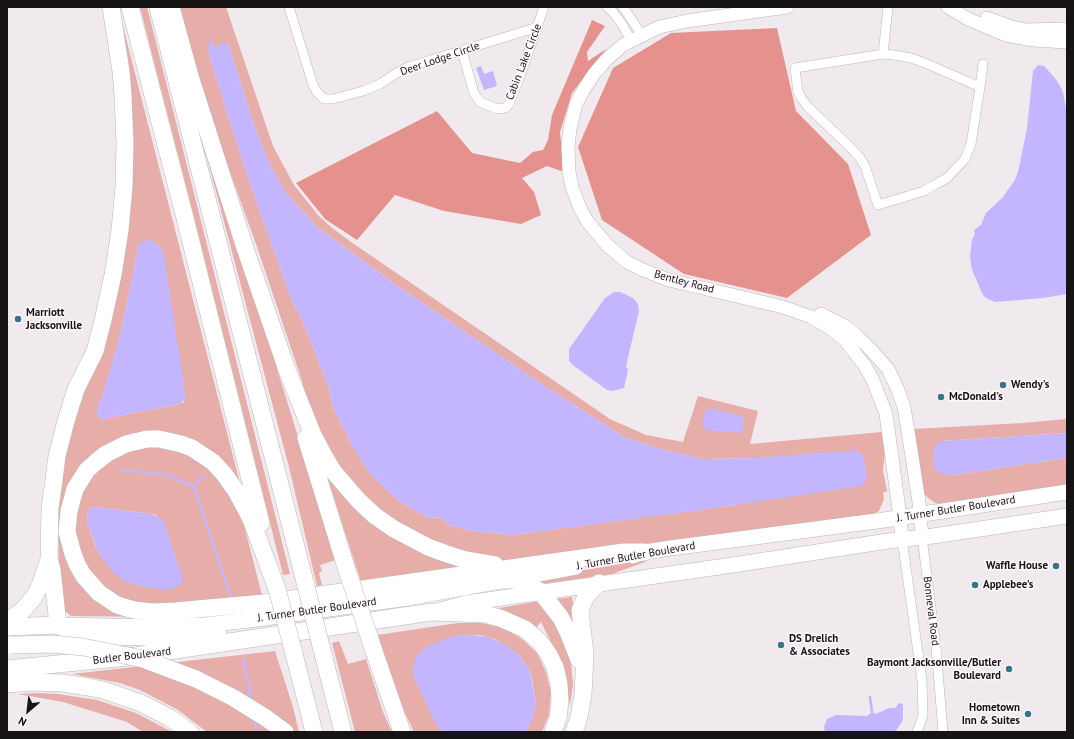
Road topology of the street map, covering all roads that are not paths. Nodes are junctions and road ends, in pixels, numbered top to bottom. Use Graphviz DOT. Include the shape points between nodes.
graph roads {
  1 [pos="111,7"];
  2 [pos="130,7"];
  3 [pos="158,7"];
  4 [pos="170,7"];
  5 [pos="288,7"];
  6 [pos="544,7"];
  7 [pos="607,7"];
  8 [pos="623,7"];
  9 [pos="786,7"];
  10 [pos="888,7"];
  11 [pos="948,7"];
  12 [pos="956,7"];
  13 [pos="538,27"];
  14 [pos="1067,29"];
  15 [pos="636,38"];
  16 [pos="1067,42"];
  17 [pos="462,52"];
  18 [pos="883,54"];
  19 [pos="984,64"];
  20 [pos="980,87"];
  21 [pos="783,306"];
  22 [pos="287,370"];
  23 [pos="1067,492"];
  24 [pos="919,515"];
  25 [pos="1067,516"];
  26 [pos="900,517"];
  27 [pos="922,537"];
  28 [pos="902,539"];
  29 [pos="645,552"];
  30 [pos="50,559"];
  31 [pos="521,566"];
  32 [pos="502,580"];
  33 [pos="599,584"];
  34 [pos="277,589"];
  35 [pos="541,592"];
  36 [pos="432,612"];
  37 [pos="7,619"];
  38 [pos="58,625"];
  39 [pos="7,627"];
  40 [pos="256,637"];
  41 [pos="9,646"];
  42 [pos="7,669"];
  43 [pos="584,673"];
  44 [pos="7,684"];
  45 [pos="190,732"];
  46 [pos="284,732"];
  47 [pos="314,732"];
  48 [pos="343,732"];
  49 [pos="402,732"];
  50 [pos="552,732"];
  51 [pos="574,732"];
  52 [pos="918,732"];
  53 [pos="943,732"];
  1 -- 30 [label="highway" via="124,108 124,187 120,230 113,275 95,351 76,390 57,456 50,508"];
  2 -- 34 [label="highway"];
  3 -- 48 [label="highway, bridge"];
  4 -- 22 [label="highway" via="245,248"];
  5 -- 17 [label="street, Deer Lodge Circle" via="313,85 324,99 334,99 363,90 380,84 408,68"];
  6 -- 13 [label="street, Cabin Lake Circle"];
  7 -- 15 [label="street"];
  8 -- 15 [label="street"];
  9 -- 15 [label="street, Bentley Road" via="676,23 659,27"];
  10 -- 18 [label="street"];
  11 -- 16 [label="street" via="968,19 1006,35"];
  12 -- 14 [label="street" via="1020,28"];
  13 -- 17 [label="street, Deer Lodge Circle"];
  13 -- 17 [label="street, Cabin Lake Circle" via="509,104 505,108 480,102 474,93"];
  15 -- 21 [label="street, Bentley Road" via="623,45 606,60 576,104 568,152 572,187 580,208 596,234 607,245 627,262 643,270 669,280"];
  18 -- 20 [label="street" via="918,60"];
  18 -- 20 [label="street" via="795,68 798,92 802,100 860,158 878,205 924,191 947,178 958,168 971,144"];
  19 -- 20 [label="street"];
  21 -- 24 [label="street, Bentley Road" via="806,308 843,325 888,369 904,407"];
  21 -- 26 [label="street, Bentley Road" via="811,317 844,339 872,378 886,414"];
  22 -- 31 [label="highway" via="313,435 333,471 375,516 412,540 444,553 466,560"];
  22 -- 49 [label="highway, bridge" via="345,564"];
  23 -- 24 [label="main road, J. Turner Butler Boulevard"];
  24 -- 26 [label="main road, J. Turner Butler Boulevard"];
  24 -- 27 [label="street, Bonneval Road"];
  25 -- 27 [label="main road, J. Turner Butler Boulevard"];
  26 -- 28 [label="street, Bonneval Road"];
  26 -- 29 [label="main road, J. Turner Butler Boulevard"];
  27 -- 28 [label="main road, J. Turner Butler Boulevard"];
  27 -- 53 [label="street, Bonneval Road" via="936,647"];
  28 -- 33 [label="main road, J. Turner Butler Boulevard"];
  28 -- 52 [label="street, Bonneval Road" via="922,681 923,716"];
  29 -- 31 [label="highway" via="624,552"];
  29 -- 32 [label="main road, J. Turner Butler Boulevard" via="625,558"];
  30 -- 37 [label="highway" via="34,597 23,610"];
  30 -- 38 [label="highway"];
  31 -- 34 [label="highway" via="264,603 175,611 134,610 117,605 99,593 77,564 67,532 75,489 87,470 96,462 126,444 159,439 192,448 213,462 236,491 251,519"];
  32 -- 35 [label="highway" via="527,584"];
  32 -- 38 [label="main road, J. Turner Butler Boulevard" via="408,598 206,625"];
  33 -- 35 [label="main road, J. Turner Butler Boulevard"];
  33 -- 43 [label="highway" via="586,596 580,610 585,654"];
  34 -- 47 [label="highway, bridge"];
  35 -- 36 [label="main road, J. Turner Butler Boulevard" via="466,603"];
  35 -- 43 [label="highway" via="561,618"];
  36 -- 40 [label="highway, J. Turner Butler Boulevard"];
  36 -- 50 [label="highway" via="484,614 500,618 525,629 539,641 548,653 560,684 558,718"];
  38 -- 39 [label="highway"];
  38 -- 40 [label="highway" via="73,633 90,635 147,637 215,634"];
  40 -- 42 [label="highway, Butler Boulevard" via="128,657"];
  41 -- 46 [label="highway, bridge" via="53,644 143,659 196,679 232,697"];
  43 -- 51 [label="highway" via="582,701"];
  44 -- 45 [label="highway" via="63,683 103,690 151,708"];
}
